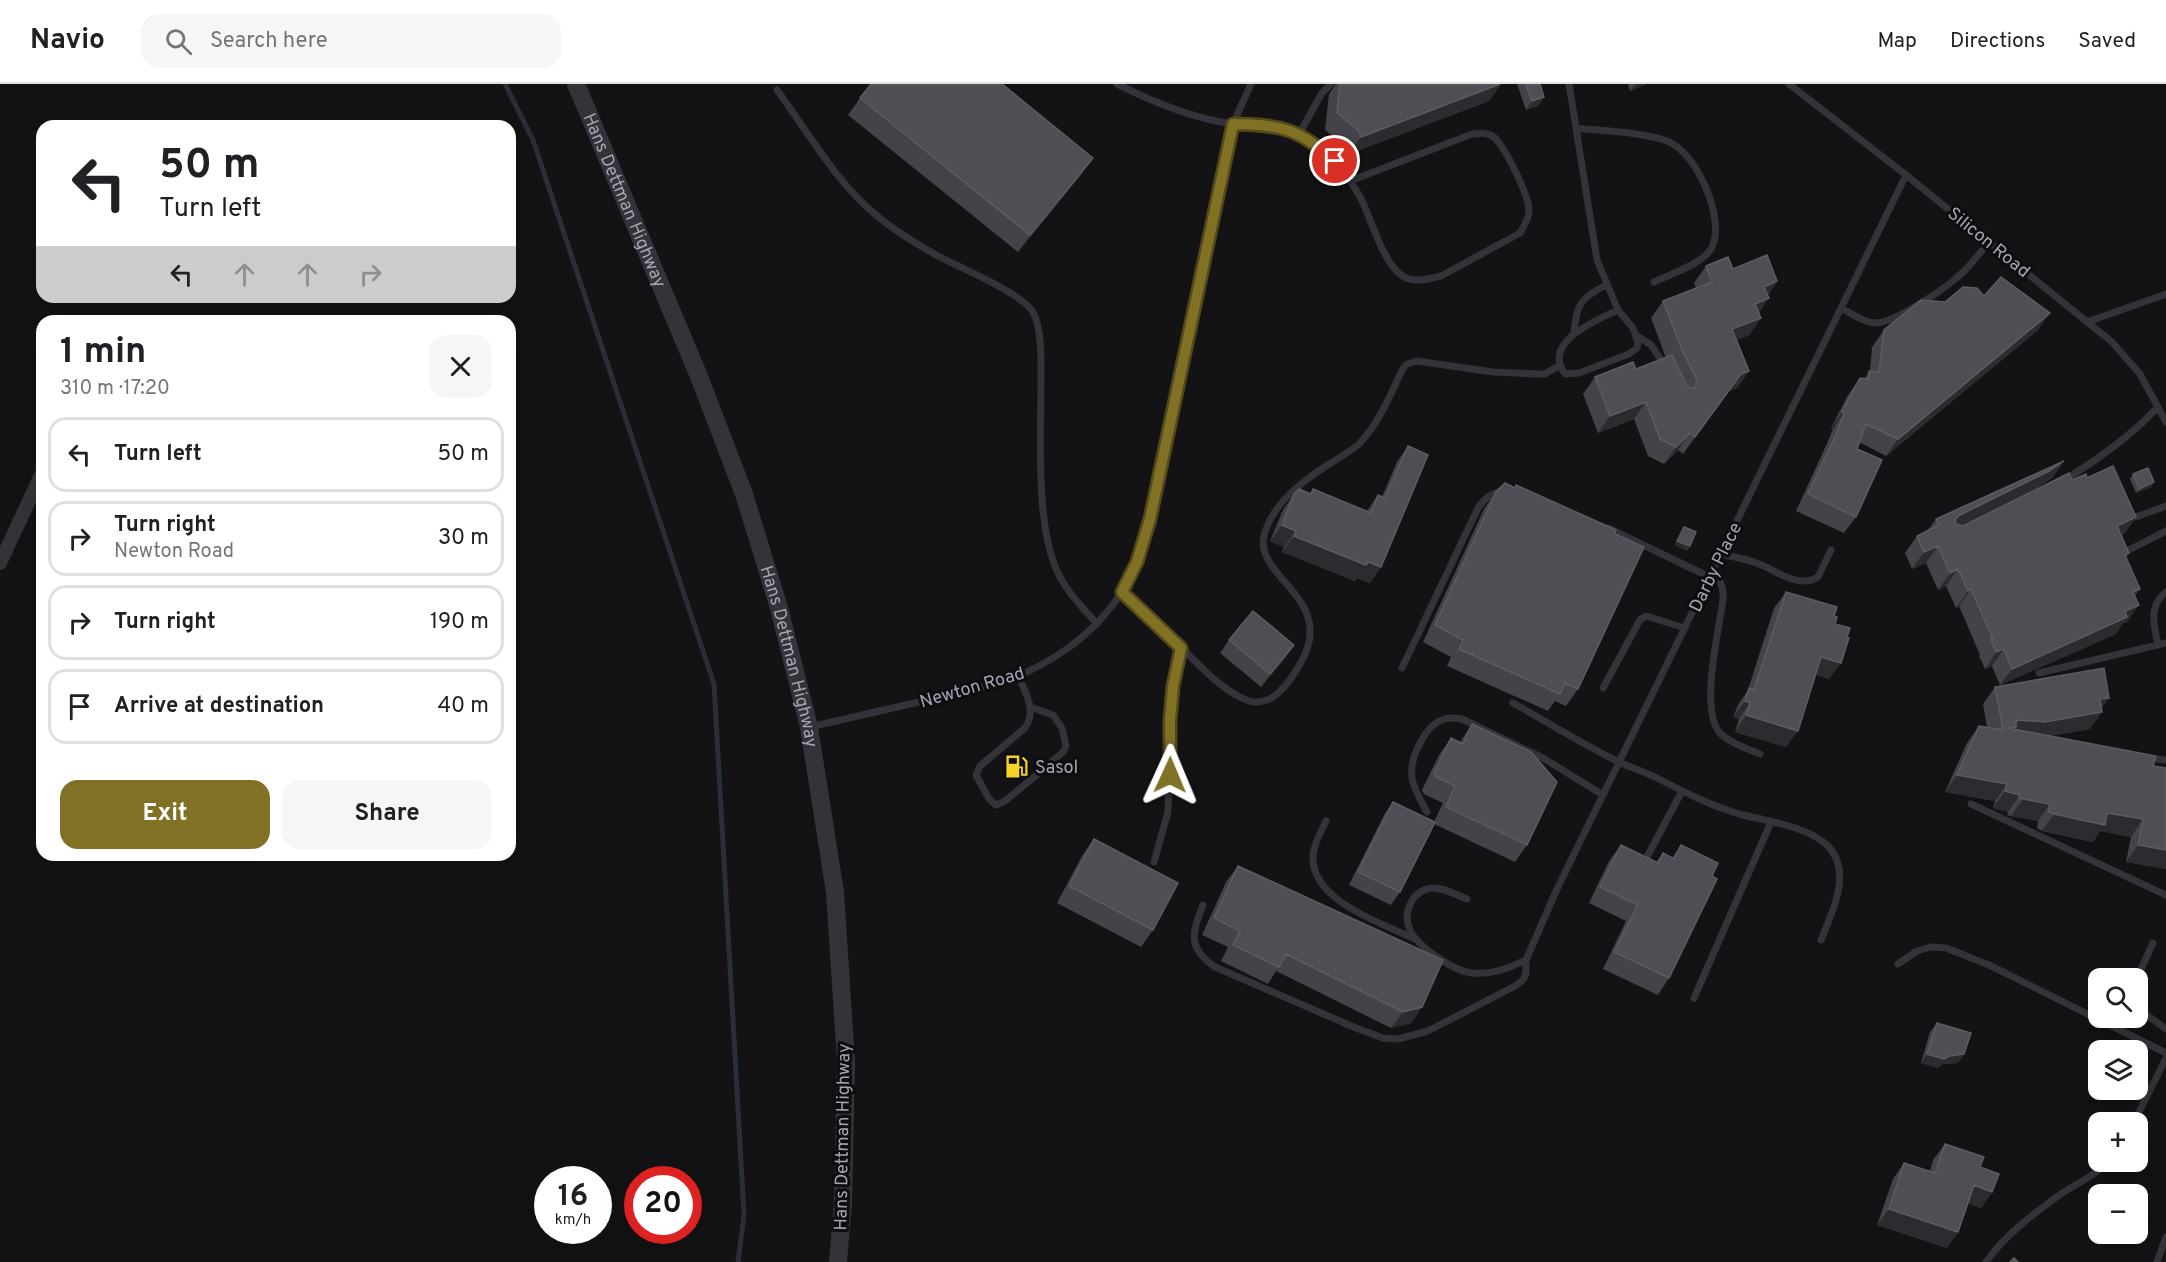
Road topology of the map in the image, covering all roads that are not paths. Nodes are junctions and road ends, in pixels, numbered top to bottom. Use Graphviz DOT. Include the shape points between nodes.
graph roads {
  1 [pos="576,84"];
  2 [pos="1117,84"];
  3 [pos="1251,84"];
  4 [pos="1331,84"];
  5 [pos="1569,84"];
  6 [pos="1789,84"];
  7 [pos="777,90"];
  8 [pos="1233,124"];
  9 [pos="1576,128"];
  10 [pos="1299,134"];
  11 [pos="1906,175"];
  12 [pos="1350,181"];
  13 [pos="1989,242"];
  14 [pos="1654,282"];
  15 [pos="1606,285"];
  16 [pos="2166,294"];
  17 [pos="1841,308"];
  18 [pos="1618,310"];
  19 [pos="2087,322"];
  20 [pos="1574,333"];
  21 [pos="1637,336"];
  22 [pos="1560,365"];
  23 [pos="1669,376"];
  24 [pos="2158,406"];
  25 [pos="2166,422"];
  26 [pos="2058,483"];
  27 [pos="36,486"];
  28 [pos="1514,493"];
  29 [pos="2166,506"];
  30 [pos="2124,510"];
  31 [pos="1598,523"];
  32 [pos="2166,531"];
  33 [pos="1831,550"];
  34 [pos="2123,553"];
  35 [pos="1721,554"];
  36 [pos="0,563"];
  37 [pos="1710,576"];
  38 [pos="1122,592"];
  39 [pos="2166,592"];
  40 [pos="1096,624"];
  41 [pos="1685,628"];
  42 [pos="2166,643"];
  43 [pos="2158,645"];
  44 [pos="1181,648"];
  45 [pos="1402,668"];
  46 [pos="2039,673"];
  47 [pos="1019,677"];
  48 [pos="1603,688"];
  49 [pos="1513,704"];
  50 [pos="1030,707"];
  51 [pos="809,727"];
  52 [pos="1760,754"];
  53 [pos="2144,757"];
  54 [pos="2166,760"];
  55 [pos="1620,762"];
  56 [pos="1682,791"];
  57 [pos="1603,795"];
  58 [pos="1971,804"];
  59 [pos="1427,812"];
  60 [pos="1326,821"];
  61 [pos="1772,822"];
  62 [pos="1647,857"];
  63 [pos="1154,862"];
  64 [pos="2166,895"];
  65 [pos="1467,899"];
  66 [pos="1203,905"];
  67 [pos="1416,939"];
  68 [pos="1821,940"];
  69 [pos="2153,943"];
  70 [pos="1526,960"];
  71 [pos="1898,964"];
  72 [pos="2142,968"];
  73 [pos="1694,998"];
  74 [pos="2148,1016"];
  75 [pos="2166,1029"];
  76 [pos="2166,1053"];
  77 [pos="2166,1059"];
  78 [pos="2139,1112"];
  79 [pos="2094,1172"];
  80 [pos="2166,1237"];
  81 [pos="838,1262"];
  82 [pos="1986,1262"];
  83 [pos="2157,1262"];
  1 -- 51 [label="street, Hans Dettman Highway" via="744,494 779,608"];
  2 -- 8 [label="lane" via="1171,109"];
  3 -- 8 [label="lane, Newton Road"];
  4 -- 10 [label="lane"];
  5 -- 9 [label="lane"];
  6 -- 11 [label="lane, Silicon Road"];
  7 -- 40 [label="lane" via="847,187 875,214 941,257 1025,302 1033,311 1041,359 1044,513 1052,558 1059,575"];
  8 -- 10 [label="lane" via="1282,127"];
  8 -- 38 [label="lane, Newton Road" via="1150,519 1137,562"];
  9 -- 14 [label="lane" via="1667,141 1683,152 1702,180 1714,211 1716,237 1712,248 1705,257"];
  9 -- 15 [label="lane" via="1597,260"];
  10 -- 12 [label="lane" via="1326,153"];
  11 -- 13 [label="lane, Silicon Road"];
  11 -- 17 [label="lane, Darby Place"];
  12 -- 12 [label="lane" via="1389,261 1410,279 1441,276 1520,233 1529,211 1523,188 1500,146 1494,137 1484,133 1472,134"];
  13 -- 17 [label="lane" via="1960,275 1895,317 1867,322"];
  13 -- 19 [label="lane, Silicon Road"];
  15 -- 18 [label="lane"];
  15 -- 20 [label="lane" via="1582,300 1575,316"];
  16 -- 19 [label="lane"];
  17 -- 35 [label="lane, Darby Place"];
  18 -- 20 [label="lane"];
  18 -- 21 [label="lane"];
  19 -- 24 [label="lane, Silicon Road" via="2126,357"];
  20 -- 22 [label="lane" via="1564,345"];
  21 -- 22 [label="lane" via="1636,348 1629,354 1579,373 1565,374"];
  21 -- 23 [label="lane" via="1656,351"];
  22 -- 44 [label="lane" via="1538,374 1417,361 1407,364 1374,425 1359,443 1283,500 1265,532 1263,551 1302,603 1311,626 1311,639 1289,683 1273,698 1250,701 1228,690"];
  24 -- 25 [label="lane, Silicon Road"];
  24 -- 26 [label="lane" via="2127,438"];
  27 -- 36 [label="street"];
  28 -- 45 [label="lane" via="1494,493 1478,508"];
  29 -- 30 [label="lane" via="2136,517"];
  31 -- 37 [label="lane"];
  32 -- 34 [label="lane"];
  33 -- 35 [label="lane" via="1818,577 1805,582"];
  35 -- 37 [label="lane, Darby Place"];
  37 -- 41 [label="lane, Darby Place"];
  37 -- 52 [label="lane" via="1720,582 1724,595 1712,678 1714,722 1722,735"];
  38 -- 40 [label="lane, Newton Road"];
  38 -- 44 [label="lane"];
  39 -- 43 [label="lane" via="2156,600 2153,614"];
  40 -- 47 [label="lane, Newton Road" via="1076,643"];
  41 -- 48 [label="lane" via="1646,616 1640,620"];
  41 -- 55 [label="lane, Darby Place"];
  42 -- 43 [label="lane"];
  43 -- 46 [label="lane"];
  44 -- 63 [label="lane" via="1170,720 1168,812"];
  47 -- 50 [label="lane"];
  47 -- 51 [label="lane, Newton Road"];
  49 -- 55 [label="lane"];
  50 -- 50 [label="lane" via="1053,715 1062,728 1066,746 1010,798 996,805 978,779 977,770 1025,728"];
  51 -- 81 [label="street, Hans Dettman Highway" via="835,892 846,1061"];
  53 -- 54 [label="lane"];
  55 -- 56 [label="lane"];
  55 -- 57 [label="lane, Darby Place"];
  56 -- 61 [label="lane" via="1721,809"];
  56 -- 62 [label="lane"];
  57 -- 59 [label="lane" via="1544,758 1451,717 1431,728 1414,760 1411,775"];
  57 -- 70 [label="lane, Darby Place"];
  58 -- 64 [label="lane"];
  60 -- 67 [label="lane" via="1313,856 1322,885 1353,909"];
  61 -- 68 [label="lane" via="1815,836 1834,856 1840,885"];
  61 -- 73 [label="lane"];
  65 -- 67 [label="lane" via="1433,888 1415,896 1407,919"];
  66 -- 70 [label="lane, Darby Place" via="1194,927 1194,939 1206,961 1383,1038 1398,1039 1428,1031 1515,986 1526,974"];
  67 -- 70 [label="lane" via="1453,966 1471,973 1503,970"];
  69 -- 72 [label="lane"];
  71 -- 76 [label="lane" via="1917,951 1946,948 1989,965"];
  74 -- 75 [label="lane"];
  77 -- 78 [label="lane"];
  79 -- 82 [label="lane" via="2059,1195 2002,1242"];
  80 -- 83 [label="lane"];
}
